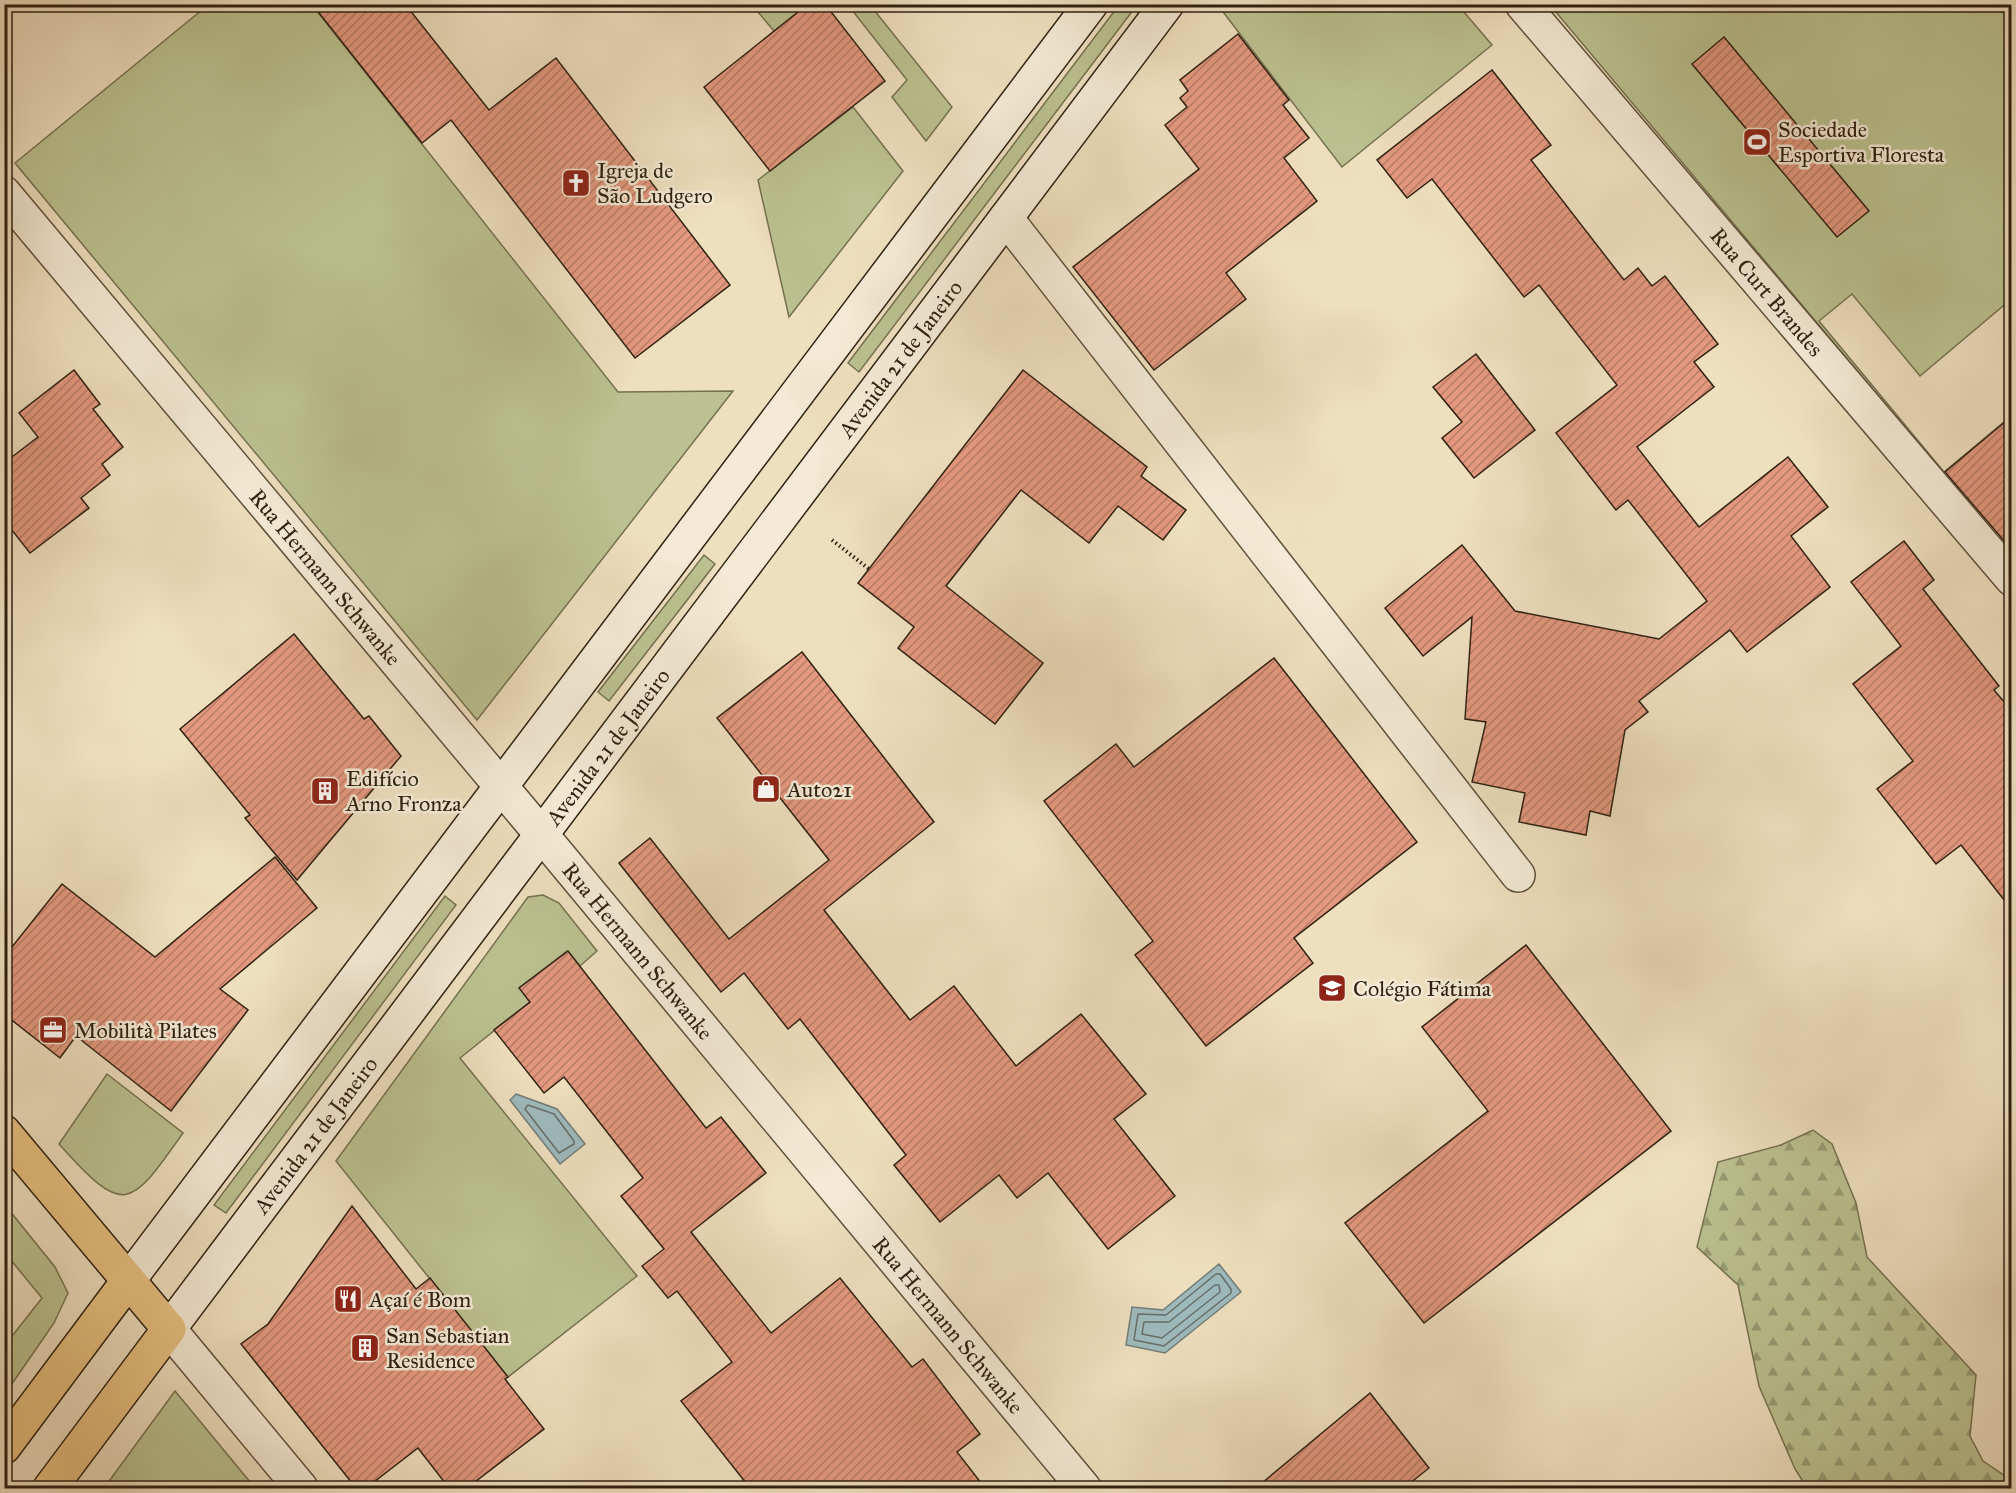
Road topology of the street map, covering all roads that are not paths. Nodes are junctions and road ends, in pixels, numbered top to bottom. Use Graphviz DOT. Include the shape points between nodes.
graph roads {
  1 [pos="1091,4"];
  2 [pos="1167,4"];
  3 [pos="1522,4"];
  4 [pos="4,193"];
  5 [pos="1006,218"];
  6 [pos="2012,579"];
  7 [pos="502,786"];
  8 [pos="541,834"];
  9 [pos="1518,875"];
  10 [pos="4,1132"];
  11 [pos="128,1281"];
  12 [pos="169,1329"];
  13 [pos="4,1448"];
  14 [pos="50,1488"];
  15 [pos="301,1488"];
  16 [pos="1084,1488"];
  1 -- 7 [label="street"];
  2 -- 5 [label="street, Avenida 21 de Janeiro"];
  3 -- 6 [label="street, Rua Curt Brandes"];
  4 -- 7 [label="street, Rua Hermann Schwanke"];
  5 -- 8 [label="street, Avenida 21 de Janeiro"];
  5 -- 9 [label="street"];
  7 -- 8 [label="street, Rua Hermann Schwanke"];
  7 -- 11 [label="street"];
  8 -- 12 [label="street, Avenida 21 de Janeiro"];
  8 -- 16 [label="street, Rua Hermann Schwanke"];
  10 -- 11 [label="main road"];
  11 -- 12 [label="main road"];
  11 -- 13 [label="main road"];
  12 -- 14 [label="main road, Avenida 21 de Janeiro"];
  12 -- 15 [label="street"];
}
